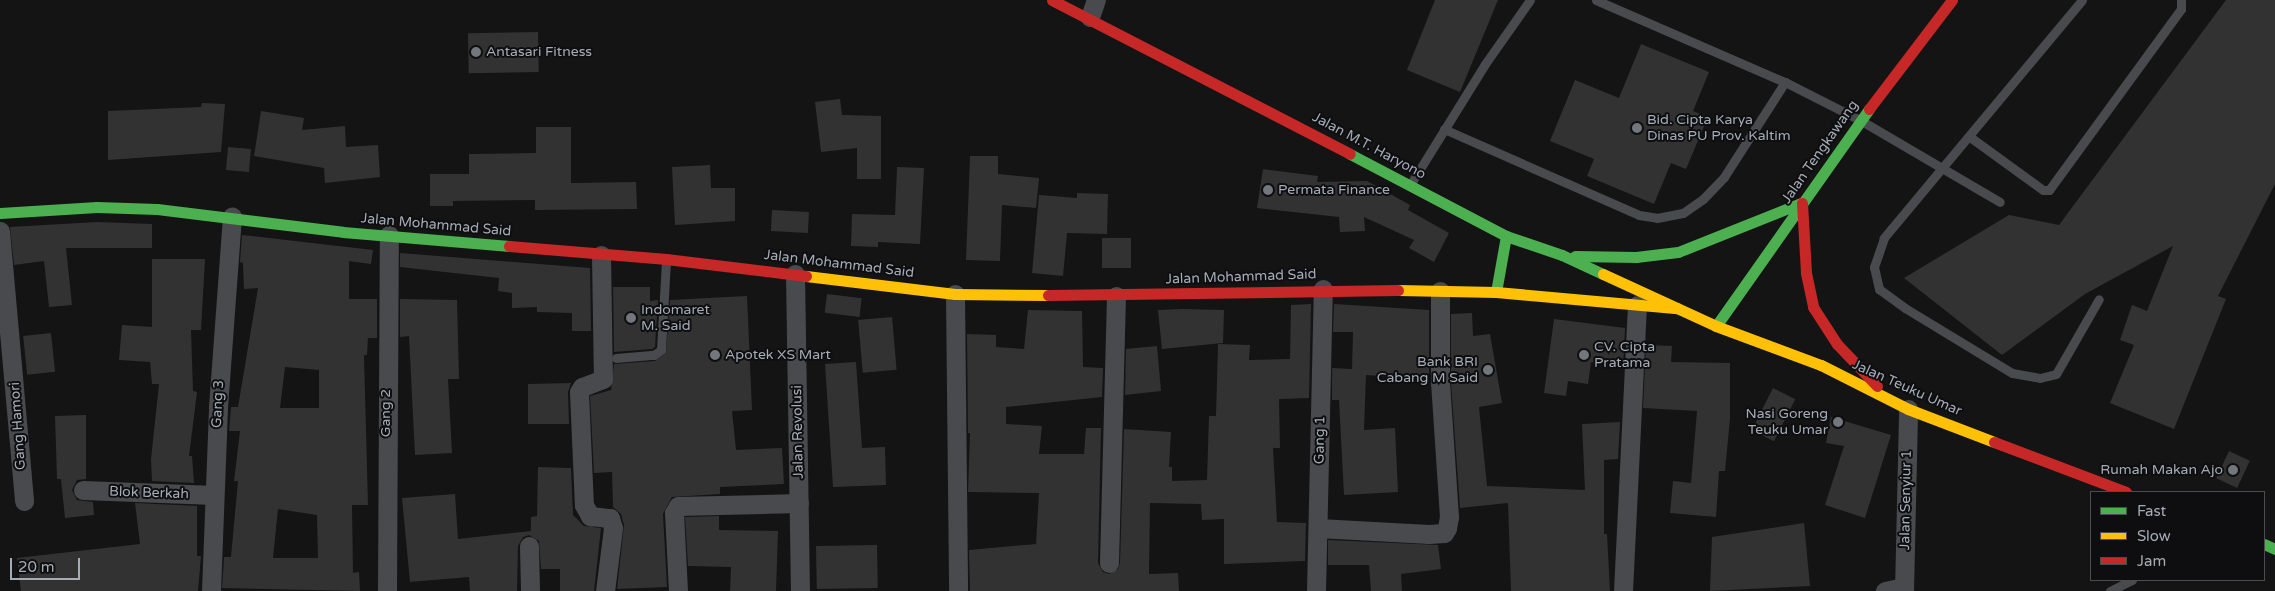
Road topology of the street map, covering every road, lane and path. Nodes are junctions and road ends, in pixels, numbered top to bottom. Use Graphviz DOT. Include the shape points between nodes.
graph roads {
  1 [pos="1052,0"];
  2 [pos="1530,0"];
  3 [pos="1596,0"];
  4 [pos="1952,0"];
  5 [pos="2082,0"];
  6 [pos="2181,0"];
  7 [pos="1093,8"];
  8 [pos="1785,82"];
  9 [pos="1860,120"];
  10 [pos="1444,128"];
  11 [pos="1970,137"];
  12 [pos="1945,168"];
  13 [pos="1410,185"];
  14 [pos="2000,202"];
  15 [pos="1802,203"];
  16 [pos="0,213"];
  17 [pos="232,217"];
  18 [pos="0,231"];
  19 [pos="389,235"];
  20 [pos="1506,236"];
  21 [pos="601,255"];
  22 [pos="1562,255"];
  23 [pos="666,259"];
  24 [pos="795,274"];
  25 [pos="1323,289"];
  26 [pos="1440,291"];
  27 [pos="1496,292"];
  28 [pos="954,294"];
  29 [pos="1116,296"];
  30 [pos="2099,300"];
  31 [pos="1637,305"];
  32 [pos="1677,308"];
  33 [pos="1716,326"];
  34 [pos="616,358"];
  35 [pos="1889,399"];
  36 [pos="1908,409"];
  37 [pos="83,490"];
  38 [pos="2123,491"];
  39 [pos="214,495"];
  40 [pos="24,501"];
  41 [pos="799,503"];
  42 [pos="1318,528"];
  43 [pos="529,546"];
  44 [pos="1109,563"];
  45 [pos="2130,581"];
  46 [pos="1904,589"];
  47 [pos="211,591"];
  48 [pos="387,591"];
  49 [pos="530,591"];
  50 [pos="605,591"];
  51 [pos="678,591"];
  52 [pos="800,591"];
  53 [pos="958,591"];
  54 [pos="1316,591"];
  55 [pos="1623,591"];
  56 [pos="1885,591"];
  57 [pos="2110,591"];
  1 -- 7 [label="street, Jalan M.T. Haryono"];
  2 -- 10 [label="lane"];
  3 -- 8 [label="lane"];
  4 -- 9 [label="street, Jalan Tengkawang"];
  5 -- 11 [label="lane"];
  6 -- 11 [label="lane" via="2181,9 2049,190 2043,190"];
  7 -- 13 [label="street, Jalan M.T. Haryono"];
  8 -- 9 [label="lane"];
  8 -- 10 [label="lane" via="1724,176 1703,199 1683,213 1657,218 1639,215"];
  9 -- 12 [label="lane"];
  9 -- 15 [label="street, Jalan Tengkawang"];
  10 -- 13 [label="lane"];
  11 -- 12 [label="lane"];
  12 -- 14 [label="lane"];
  12 -- 30 [label="lane" via="1884,238 1874,267 1879,289 2012,373 2040,378 2056,374"];
  13 -- 20 [label="street, Jalan M.T. Haryono"];
  15 -- 22 [label="street" via="1678,252 1636,257"];
  15 -- 33 [label="street, Jalan Tengkawang"];
  15 -- 35 [label="street" via="1806,273 1813,307 1837,344"];
  16 -- 17 [label="street, Jalan Mohammad Said" via="97,207"];
  17 -- 19 [label="street, Jalan Mohammad Said"];
  17 -- 39 [label="street, Gang 3"];
  18 -- 40 [label="street, Gang Hamori"];
  19 -- 21 [label="street, Jalan Mohammad Said"];
  19 -- 48 [label="street, Gang 2"];
  20 -- 22 [label="street, Jalan M.T. Haryono"];
  20 -- 27 [label="street"];
  21 -- 23 [label="street, Jalan Mohammad Said"];
  21 -- 50 [label="street" via="604,379 582,387 578,392 584,505 590,516 610,518 613,528"];
  22 -- 32 [label="street, Jalan M.T. Haryono"];
  23 -- 24 [label="street, Jalan Mohammad Said"];
  23 -- 34 [label="lane" via="661,350 654,356"];
  24 -- 28 [label="street, Jalan Mohammad Said"];
  24 -- 41 [label="street, Jalan Revolusi"];
  25 -- 26 [label="street, Jalan Mohammad Said"];
  25 -- 29 [label="street, Jalan Mohammad Said"];
  25 -- 42 [label="street, Gang 1"];
  26 -- 27 [label="street, Jalan Mohammad Said"];
  26 -- 42 [label="street" via="1440,383 1449,517 1447,528 1438,534"];
  27 -- 31 [label="street, Jalan Mohammad Said"];
  28 -- 29 [label="street, Jalan Mohammad Said"];
  28 -- 53 [label="street"];
  29 -- 44 [label="street"];
  31 -- 32 [label="street, Jalan Mohammad Said"];
  31 -- 55 [label="street"];
  32 -- 33 [label="street, Jalan Teuku Umar"];
  33 -- 35 [label="street, Jalan Teuku Umar" via="1821,365"];
  35 -- 36 [label="street, Jalan Teuku Umar"];
  36 -- 38 [label="street, Jalan Teuku Umar"];
  36 -- 46 [label="street, Jalan Senyiur 1"];
  37 -- 39 [label="street, Blok Berkah"];
  39 -- 47 [label="street, Gang 3"];
  41 -- 51 [label="street" via="678,506 674,513"];
  41 -- 52 [label="street, Jalan Revolusi"];
  42 -- 54 [label="street, Gang 1"];
  43 -- 49 [label="street"];
  45 -- 57 [label="lane"];
  46 -- 56 [label="street"];
}
